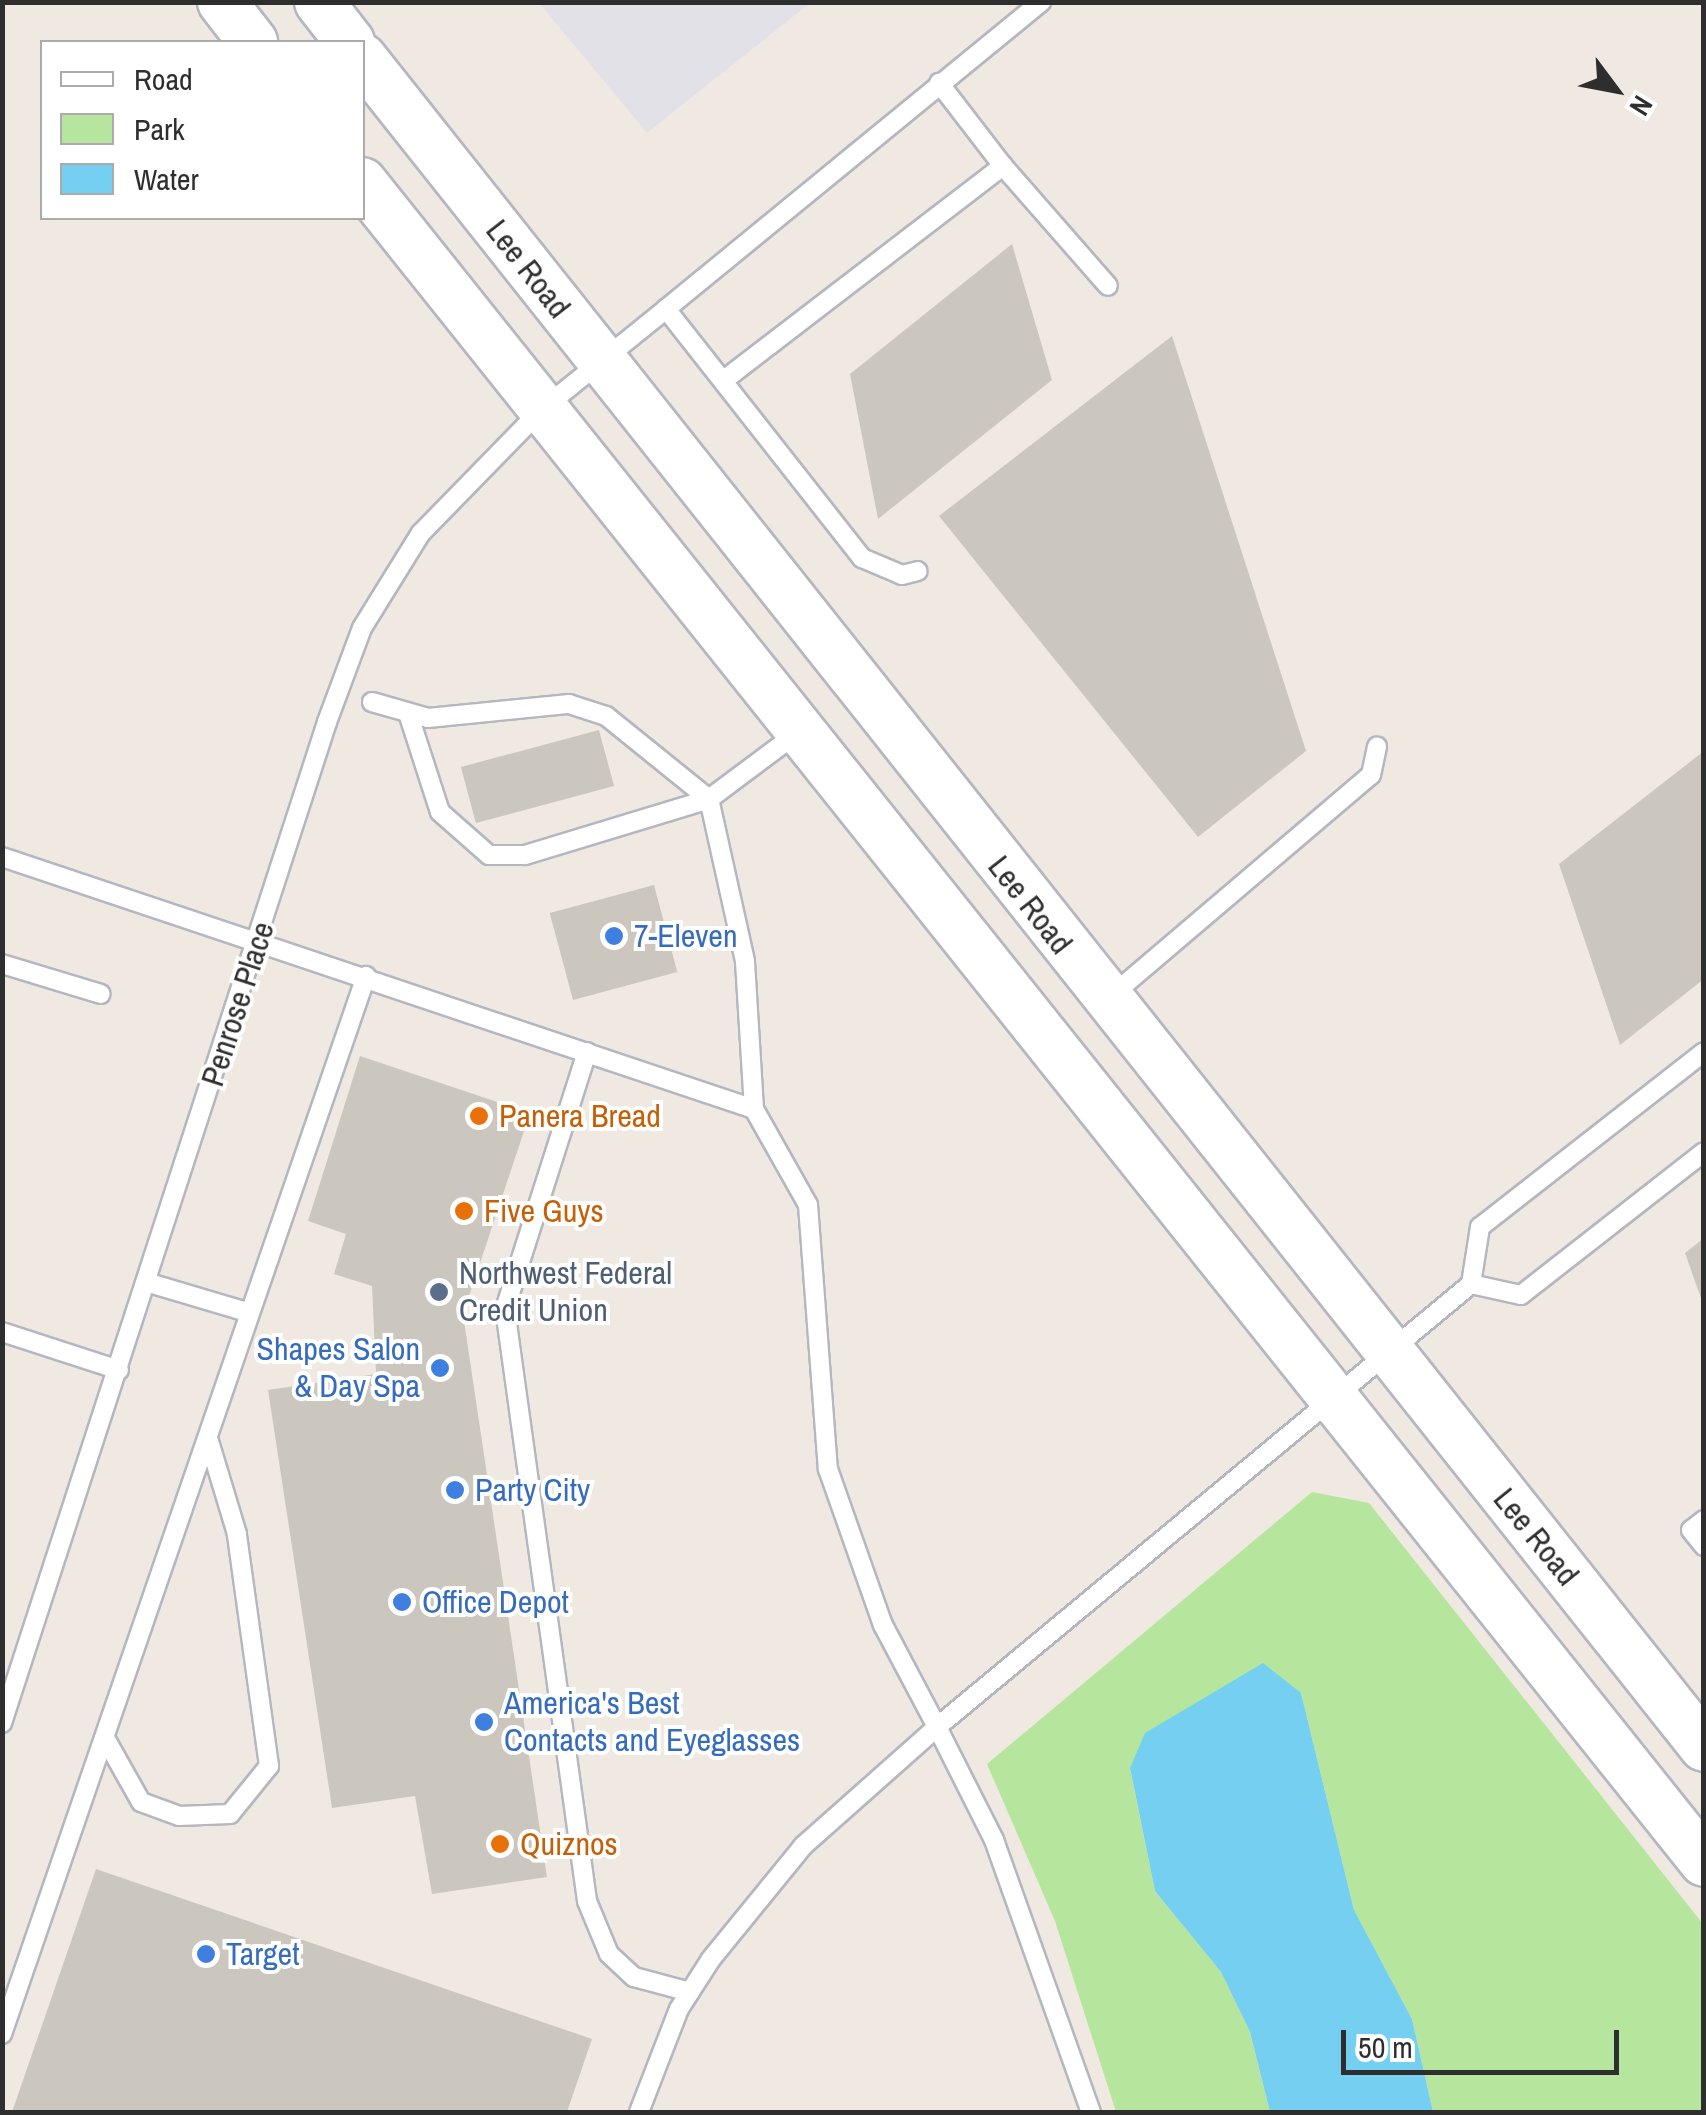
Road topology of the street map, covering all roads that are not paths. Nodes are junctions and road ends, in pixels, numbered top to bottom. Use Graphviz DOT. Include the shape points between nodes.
graph roads {
  1 [pos="222,2"];
  2 [pos="319,2"];
  3 [pos="1041,2"];
  4 [pos="252,40"];
  5 [pos="348,40"];
  6 [pos="365,62"];
  7 [pos="938,83"];
  8 [pos="1003,166"];
  9 [pos="365,186"];
  10 [pos="1108,286"];
  11 [pos="666,309"];
  12 [pos="601,361"];
  13 [pos="724,380"];
  14 [pos="541,410"];
  15 [pos="918,571"];
  16 [pos="372,702"];
  17 [pos="409,716"];
  18 [pos="800,730"];
  19 [pos="1377,747"];
  20 [pos="709,799"];
  21 [pos="2,857"];
  22 [pos="258,942"];
  23 [pos="2,964"];
  24 [pos="366,976"];
  25 [pos="100,994"];
  26 [pos="1106,1000"];
  27 [pos="587,1052"];
  28 [pos="1704,1052"];
  29 [pos="754,1110"];
  30 [pos="1704,1152"];
  31 [pos="149,1283"];
  32 [pos="1471,1284"];
  33 [pos="250,1313"];
  34 [pos="2,1332"];
  35 [pos="1388,1354"];
  36 [pos="119,1370"];
  37 [pos="1331,1397"];
  38 [pos="208,1438"];
  39 [pos="1704,1520"];
  40 [pos="1704,1546"];
  41 [pos="2,1723"];
  42 [pos="937,1727"];
  43 [pos="105,1736"];
  44 [pos="1704,1747"];
  45 [pos="1704,1862"];
  46 [pos="690,1992"];
  47 [pos="2,2034"];
  48 [pos="639,2112"];
  49 [pos="1092,2112"];
  1 -- 4 [label="street"];
  2 -- 5 [label="street"];
  3 -- 7 [label="lane, Penrose Place"];
  6 -- 12 [label="street, Lee Road"];
  7 -- 8 [label="lane"];
  7 -- 11 [label="lane, Penrose Place"];
  8 -- 10 [label="lane"];
  8 -- 13 [label="lane"];
  9 -- 14 [label="street"];
  11 -- 12 [label="lane, Penrose Place"];
  11 -- 13 [label="lane"];
  12 -- 14 [label="lane, Penrose Place"];
  12 -- 26 [label="street, Lee Road"];
  13 -- 15 [label="lane" via="862,558 902,575"];
  14 -- 18 [label="street"];
  14 -- 22 [label="lane, Penrose Place" via="421,534 371,611"];
  16 -- 17 [label="lane"];
  17 -- 20 [label="lane" via="570,704 606,716"];
  17 -- 20 [label="lane" via="440,812 489,855 525,855"];
  18 -- 20 [label="lane"];
  18 -- 37 [label="street"];
  19 -- 26 [label="lane" via="1371,775"];
  20 -- 29 [label="lane" via="745,961"];
  21 -- 22 [label="lane"];
  22 -- 24 [label="lane"];
  22 -- 31 [label="lane, Penrose Place"];
  23 -- 25 [label="lane"];
  24 -- 27 [label="lane"];
  24 -- 33 [label="lane"];
  26 -- 35 [label="street, Lee Road"];
  27 -- 29 [label="lane"];
  27 -- 46 [label="lane" via="504,1310 586,1901 609,1954 634,1976"];
  28 -- 32 [label="lane" via="1480,1227"];
  29 -- 42 [label="lane" via="808,1205 828,1469 883,1625"];
  30 -- 32 [label="lane" via="1521,1295"];
  31 -- 33 [label="lane"];
  31 -- 36 [label="lane, Penrose Place"];
  32 -- 35 [label="lane"];
  33 -- 38 [label="lane"];
  34 -- 36 [label="lane"];
  35 -- 37 [label="lane"];
  35 -- 44 [label="street, Lee Road"];
  36 -- 41 [label="lane, Penrose Place"];
  37 -- 42 [label="lane"];
  37 -- 45 [label="street"];
  38 -- 43 [label="lane"];
  38 -- 43 [label="lane" via="237,1534 269,1766 230,1814 178,1816 141,1802"];
  39 -- 40 [label="lane" via="1690,1530"];
  42 -- 46 [label="lane" via="802,1846"];
  42 -- 49 [label="lane" via="994,1840"];
  43 -- 47 [label="lane"];
  46 -- 48 [label="lane"];
}
